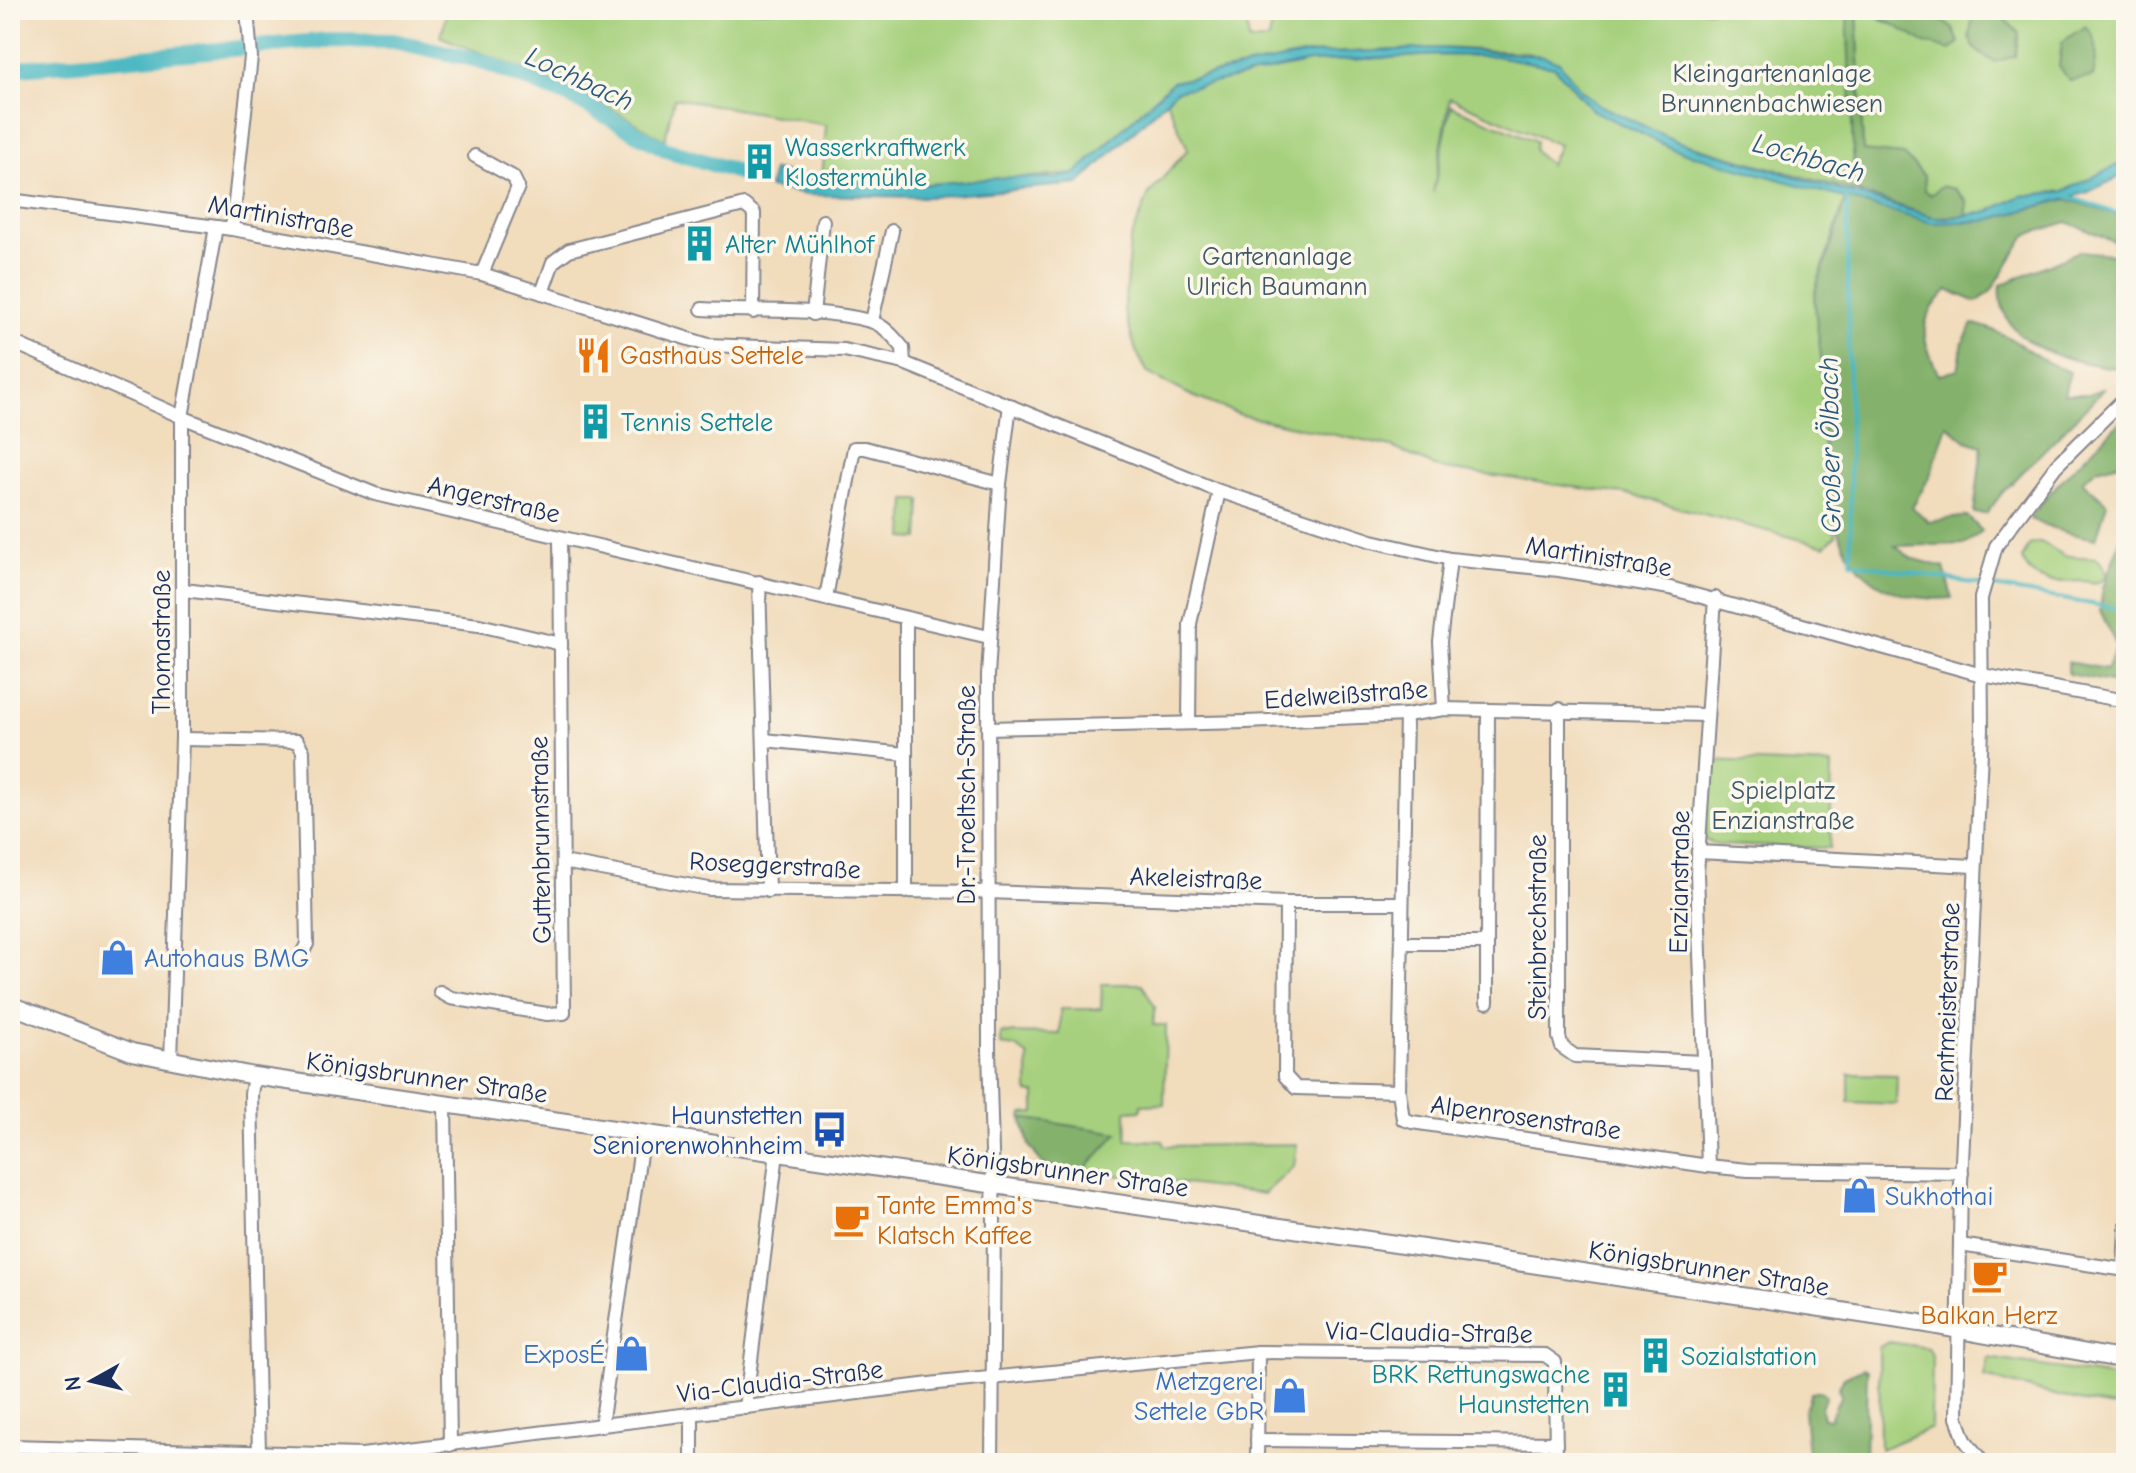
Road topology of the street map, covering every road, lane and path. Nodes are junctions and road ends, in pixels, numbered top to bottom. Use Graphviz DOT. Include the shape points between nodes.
graph roads {
  1 [pos="247,10"];
  2 [pos="475,156"];
  3 [pos="10,200"];
  4 [pos="823,221"];
  5 [pos="216,227"];
  6 [pos="232,229"];
  7 [pos="892,231"];
  8 [pos="482,274"];
  9 [pos="542,293"];
  10 [pos="702,309"];
  11 [pos="753,312"];
  12 [pos="813,314"];
  13 [pos="872,321"];
  14 [pos="10,341"];
  15 [pos="904,363"];
  16 [pos="2126,397"];
  17 [pos="1010,405"];
  18 [pos="182,417"];
  19 [pos="1000,484"];
  20 [pos="1219,491"];
  21 [pos="560,538"];
  22 [pos="1450,559"];
  23 [pos="759,582"];
  24 [pos="184,590"];
  25 [pos="826,598"];
  26 [pos="1715,598"];
  27 [pos="906,618"];
  28 [pos="989,637"];
  29 [pos="561,644"];
  30 [pos="1982,675"];
  31 [pos="2126,701"];
  32 [pos="1444,709"];
  33 [pos="1559,709"];
  34 [pos="1488,710"];
  35 [pos="1406,715"];
  36 [pos="1706,715"];
  37 [pos="1189,723"];
  38 [pos="988,728"];
  39 [pos="182,739"];
  40 [pos="764,740"];
  41 [pos="906,754"];
  42 [pos="1698,852"];
  43 [pos="563,862"];
  44 [pos="1974,866"];
  45 [pos="768,891"];
  46 [pos="906,892"];
  47 [pos="988,892"];
  48 [pos="1286,903"];
  49 [pos="1402,903"];
  50 [pos="1402,943"];
  51 [pos="1487,943"];
  52 [pos="298,961"];
  53 [pos="440,992"];
  54 [pos="1487,1002"];
  55 [pos="10,1005"];
  56 [pos="171,1060"];
  57 [pos="1703,1062"];
  58 [pos="254,1076"];
  59 [pos="1399,1091"];
  60 [pos="445,1103"];
  61 [pos="643,1133"];
  62 [pos="777,1153"];
  63 [pos="1708,1166"];
  64 [pos="1962,1173"];
  65 [pos="992,1185"];
  66 [pos="2126,1226"];
  67 [pos="1960,1245"];
  68 [pos="2125,1270"];
  69 [pos="1958,1330"];
  70 [pos="1258,1352"];
  71 [pos="2126,1360"];
  72 [pos="992,1378"];
  73 [pos="745,1408"];
  74 [pos="692,1415"];
  75 [pos="601,1426"];
  76 [pos="1257,1440"];
  77 [pos="1556,1443"];
  78 [pos="450,1445"];
  79 [pos="10,1446"];
  80 [pos="259,1453"];
  81 [pos="362,1459"];
  82 [pos="692,1463"];
  83 [pos="992,1463"];
  84 [pos="1257,1463"];
  85 [pos="1556,1463"];
  86 [pos="1983,1463"];
  1 -- 6 [label="street" via="251,57"];
  2 -- 8 [label="street" via="513,177 518,187"];
  3 -- 5 [label="street, Martinistraße"];
  4 -- 12 [label="street"];
  5 -- 6 [label="street, Martinistraße"];
  5 -- 18 [label="street, Thomastraße"];
  6 -- 8 [label="street, Martinistraße"];
  7 -- 13 [label="street"];
  8 -- 9 [label="street, Martinistraße"];
  9 -- 11 [label="street" via="553,262 569,250 744,205 754,213"];
  9 -- 15 [label="street, Martinistraße" via="708,345 844,350"];
  10 -- 11 [label="street"];
  11 -- 12 [label="street"];
  12 -- 13 [label="street"];
  13 -- 15 [label="street" via="903,348"];
  14 -- 18 [label="street, Angerstraße"];
  15 -- 17 [label="street, Martinistraße"];
  16 -- 30 [label="street" via="2056,466 1996,546 1981,598"];
  17 -- 19 [label="street, Dr.-Troeltsch-Straße"];
  17 -- 20 [label="street, Martinistraße"];
  18 -- 21 [label="street, Angerstraße" via="375,494"];
  18 -- 24 [label="street, Thomastraße"];
  19 -- 25 [label="street" via="854,448"];
  19 -- 28 [label="street, Dr.-Troeltsch-Straße"];
  20 -- 22 [label="street, Martinistraße" via="1372,541"];
  20 -- 37 [label="street" via="1190,624"];
  21 -- 23 [label="street, Angerstraße"];
  21 -- 29 [label="street, Guttenbrunnstraße"];
  22 -- 26 [label="street, Martinistraße" via="1571,571"];
  22 -- 32 [label="street" via="1440,642"];
  23 -- 25 [label="street, Angerstraße"];
  23 -- 40 [label="street"];
  24 -- 29 [label="street" via="479,625"];
  24 -- 39 [label="street, Thomastraße"];
  25 -- 27 [label="street, Angerstraße"];
  26 -- 30 [label="street, Martinistraße"];
  26 -- 36 [label="street, Enzianstraße"];
  27 -- 28 [label="street, Angerstraße"];
  27 -- 41 [label="street"];
  28 -- 38 [label="street, Dr.-Troeltsch-Straße"];
  29 -- 43 [label="street, Guttenbrunnstraße"];
  30 -- 31 [label="street, Martinistraße"];
  30 -- 44 [label="street, Rentmeisterstraße"];
  32 -- 34 [label="street, Edelweißstraße"];
  32 -- 35 [label="street, Edelweißstraße"];
  33 -- 34 [label="street, Edelweißstraße"];
  33 -- 36 [label="street, Edelweißstraße"];
  33 -- 57 [label="street, Steinbrechstraße" via="1562,1047 1575,1056"];
  34 -- 51 [label="street"];
  35 -- 37 [label="street, Edelweißstraße"];
  35 -- 49 [label="street"];
  36 -- 42 [label="street, Enzianstraße"];
  37 -- 38 [label="street, Edelweißstraße"];
  38 -- 47 [label="street, Dr.-Troeltsch-Straße"];
  39 -- 52 [label="street" via="297,741 303,751 307,944"];
  39 -- 56 [label="street, Thomastraße"];
  40 -- 41 [label="street"];
  40 -- 45 [label="street"];
  41 -- 46 [label="street"];
  42 -- 44 [label="street"];
  42 -- 57 [label="street, Enzianstraße"];
  43 -- 45 [label="street, Roseggerstraße" via="709,889"];
  43 -- 53 [label="street, Guttenbrunnstraße" via="564,1013 451,998"];
  44 -- 64 [label="street, Rentmeisterstraße"];
  45 -- 46 [label="street, Roseggerstraße"];
  46 -- 47 [label="street, Roseggerstraße"];
  47 -- 48 [label="street, Akeleistraße"];
  47 -- 65 [label="street, Dr.-Troeltsch-Straße"];
  48 -- 49 [label="street, Akeleistraße"];
  48 -- 59 [label="street, Alpenrosenstraße" via="1285,1076 1296,1088"];
  49 -- 50 [label="street"];
  50 -- 51 [label="street"];
  50 -- 59 [label="street"];
  51 -- 54 [label="street"];
  55 -- 56 [label="main road, Königsbrunner Straße" via="105,1043"];
  56 -- 58 [label="main road, Königsbrunner Straße"];
  57 -- 63 [label="street, Enzianstraße"];
  58 -- 60 [label="main road, Königsbrunner Straße"];
  58 -- 80 [label="street"];
  59 -- 63 [label="street, Alpenrosenstraße" via="1403,1119 1412,1122"];
  60 -- 61 [label="main road, Königsbrunner Straße"];
  60 -- 78 [label="street"];
  61 -- 62 [label="main road, Königsbrunner Straße"];
  61 -- 75 [label="street"];
  62 -- 65 [label="main road, Königsbrunner Straße"];
  62 -- 73 [label="street"];
  63 -- 64 [label="street, Alpenrosenstraße"];
  64 -- 67 [label="street, Rentmeisterstraße"];
  65 -- 69 [label="main road, Königsbrunner Straße"];
  65 -- 72 [label="street, Dr.-Troeltsch-Straße"];
  66 -- 68 [label="street"];
  67 -- 68 [label="street"];
  67 -- 69 [label="street, Rentmeisterstraße"];
  69 -- 71 [label="main road, Königsbrunner Straße"];
  69 -- 86 [label="street, Rentmeisterstraße" via="1957,1418 1965,1440"];
  70 -- 72 [label="street, Via-Claudia-Straße"];
  70 -- 76 [label="street"];
  70 -- 77 [label="street, Via-Claudia-Straße" via="1545,1355 1555,1362"];
  72 -- 73 [label="street, Via-Claudia-Straße"];
  72 -- 83 [label="street, Dr.-Troeltsch-Straße"];
  73 -- 74 [label="street, Via-Claudia-Straße"];
  74 -- 75 [label="street, Via-Claudia-Straße"];
  74 -- 82 [label="street"];
  75 -- 78 [label="street, Via-Claudia-Straße"];
  76 -- 77 [label="street"];
  76 -- 84 [label="street"];
  77 -- 85 [label="street"];
  78 -- 81 [label="street, Via-Claudia-Straße"];
  79 -- 80 [label="street, Via-Claudia-Straße"];
  80 -- 81 [label="street, Via-Claudia-Straße"];
}
